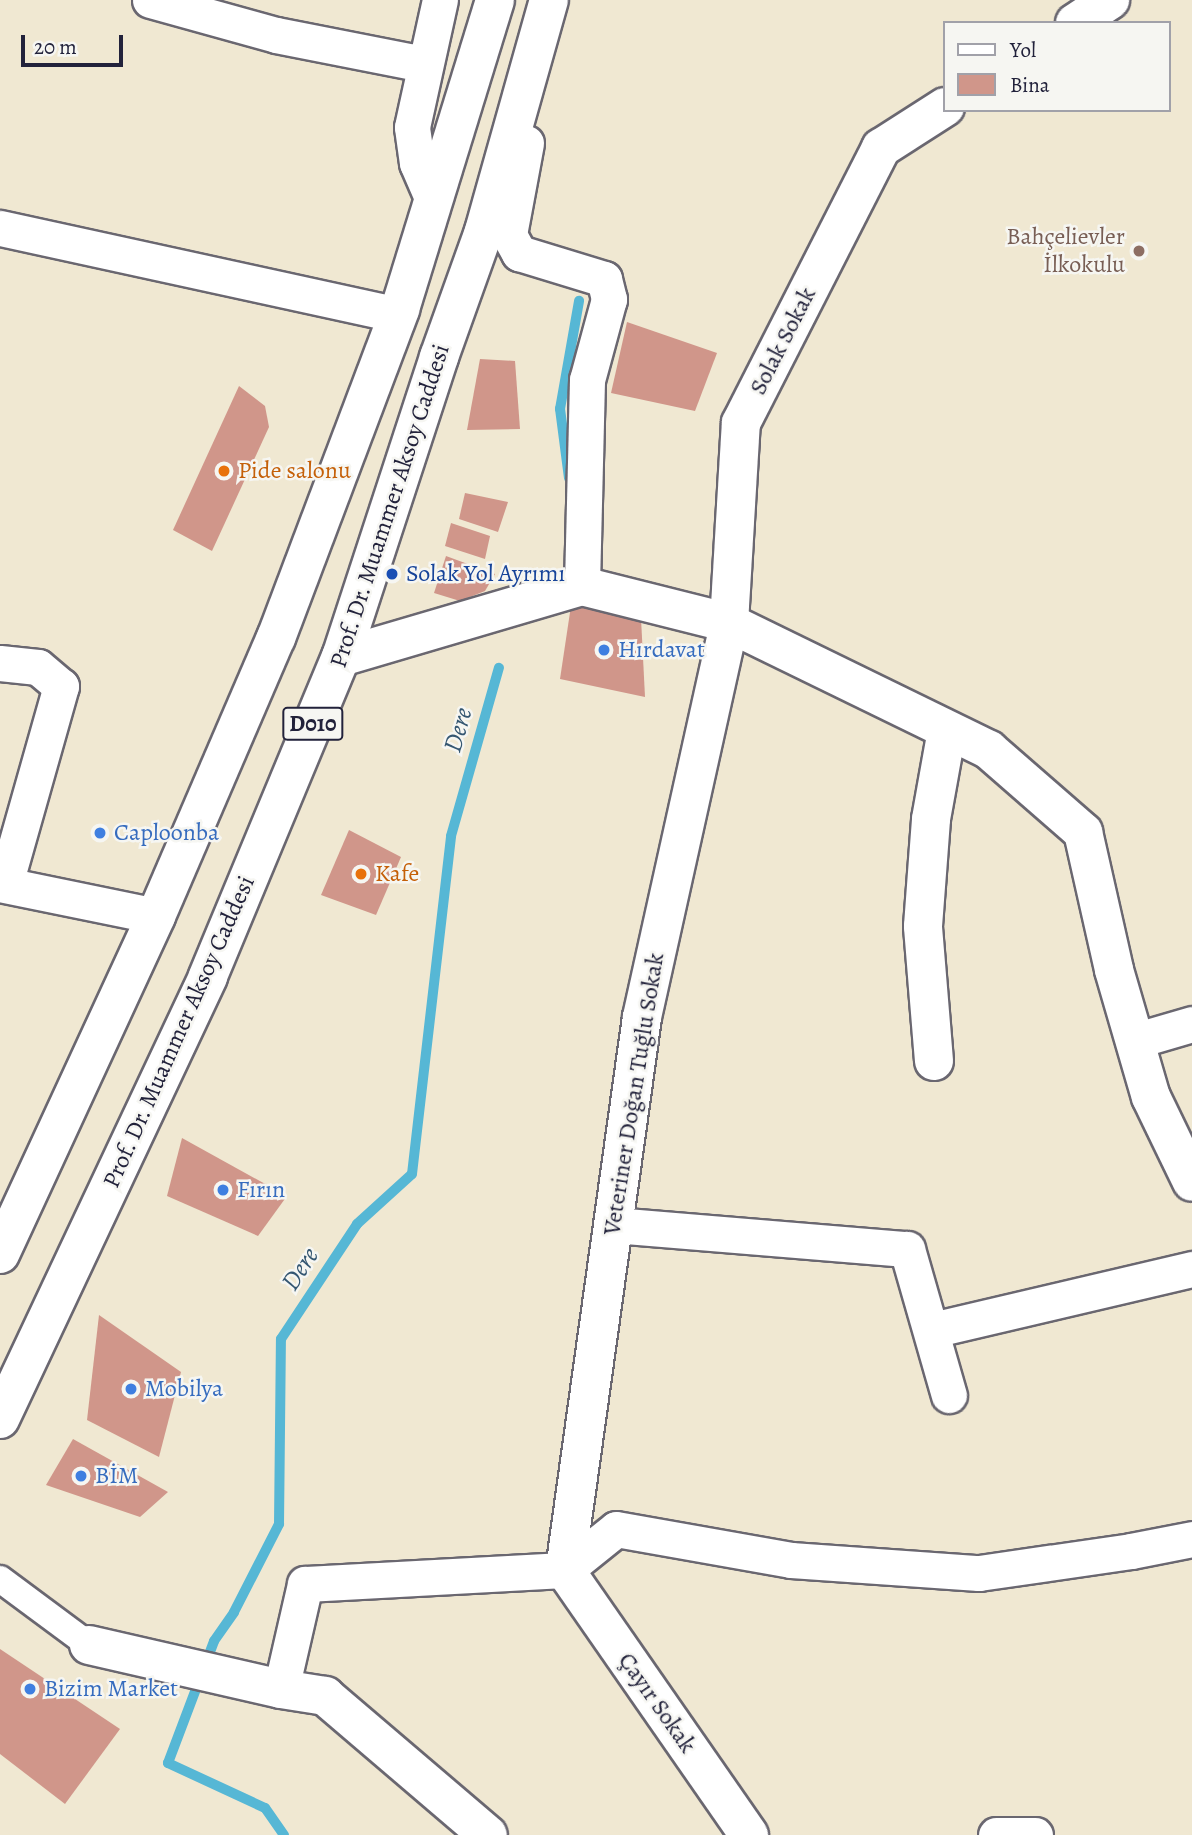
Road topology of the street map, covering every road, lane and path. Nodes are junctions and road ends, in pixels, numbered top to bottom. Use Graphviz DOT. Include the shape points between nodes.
graph roads {
  1 [pos="150,0"];
  2 [pos="440,0"];
  3 [pos="495,0"];
  4 [pos="1110,0"];
  5 [pos="547,6"];
  6 [pos="1078,21"];
  7 [pos="425,59"];
  8 [pos="944,108"];
  9 [pos="431,207"];
  10 [pos="0,228"];
  11 [pos="382,311"];
  12 [pos="382,358"];
  13 [pos="582,586"];
  14 [pos="729,623"];
  15 [pos="341,657"];
  16 [pos="0,663"];
  17 [pos="947,730"];
  18 [pos="3,884"];
  19 [pos="156,916"];
  20 [pos="1192,1024"];
  21 [pos="1134,1041"];
  22 [pos="934,1061"];
  23 [pos="1192,1182"];
  24 [pos="613,1224"];
  25 [pos="0,1254"];
  26 [pos="1192,1269"];
  27 [pos="932,1329"];
  28 [pos="949,1395"];
  29 [pos="0,1419"];
  30 [pos="1192,1538"];
  31 [pos="565,1570"];
  32 [pos="0,1579"];
  33 [pos="89,1645"];
  34 [pos="281,1689"];
  35 [pos="488,1835"];
  36 [pos="749,1835"];
  37 [pos="996,1835"];
  38 [pos="1035,1835"];
  1 -- 7 [label="street" via="276,35 413,62"];
  2 -- 7 [label="street"];
  3 -- 9 [label="main road, D010"];
  4 -- 6 [label="main road"];
  5 -- 13 [label="street" via="533,118 509,235 519,253 604,279 609,299 587,380"];
  5 -- 15 [label="main road, Prof. Dr. Muammer Aksoy Caddesi / D010" via="484,231"];
  7 -- 9 [label="street" via="412,127"];
  8 -- 14 [label="main road, Solak Sokak" via="881,148 741,423"];
  9 -- 11 [label="main road" via="404,244"];
  9 -- 12 [label="main road, D010"];
  10 -- 11 [label="street"];
  11 -- 12 [label="main road" via="378,343"];
  12 -- 19 [label="main road, D010" via="276,638"];
  13 -- 14 [label="main road"];
  13 -- 15 [label="main road"];
  14 -- 17 [label="main road"];
  14 -- 24 [label="main road, Veteriner Doğan Tuğlu Sokak" via="642,1017"];
  15 -- 29 [label="main road, Prof. Dr. Muammer Aksoy Caddesi / D010" via="208,976"];
  16 -- 18 [label="street" via="38,667 61,686"];
  17 -- 21 [label="main road" via="989,750 1083,832"];
  17 -- 22 [label="main road" via="931,819 923,926"];
  18 -- 19 [label="street"];
  19 -- 25 [label="main road, D010"];
  20 -- 21 [label="street"];
  21 -- 23 [label="main road" via="1151,1097"];
  24 -- 27 [label="street" via="907,1249"];
  24 -- 31 [label="main road, Veteriner Doğan Tuğlu Sokak"];
  26 -- 27 [label="street"];
  27 -- 28 [label="street"];
  30 -- 31 [label="street" via="1131,1552 979,1573 791,1560 616,1529"];
  31 -- 34 [label="street" via="305,1584"];
  31 -- 36 [label="main road, Çayır Sokak"];
  32 -- 33 [label="street"];
  33 -- 34 [label="main road"];
  34 -- 35 [label="main road" via="325,1696"];
  37 -- 38 [label="street"];
}
